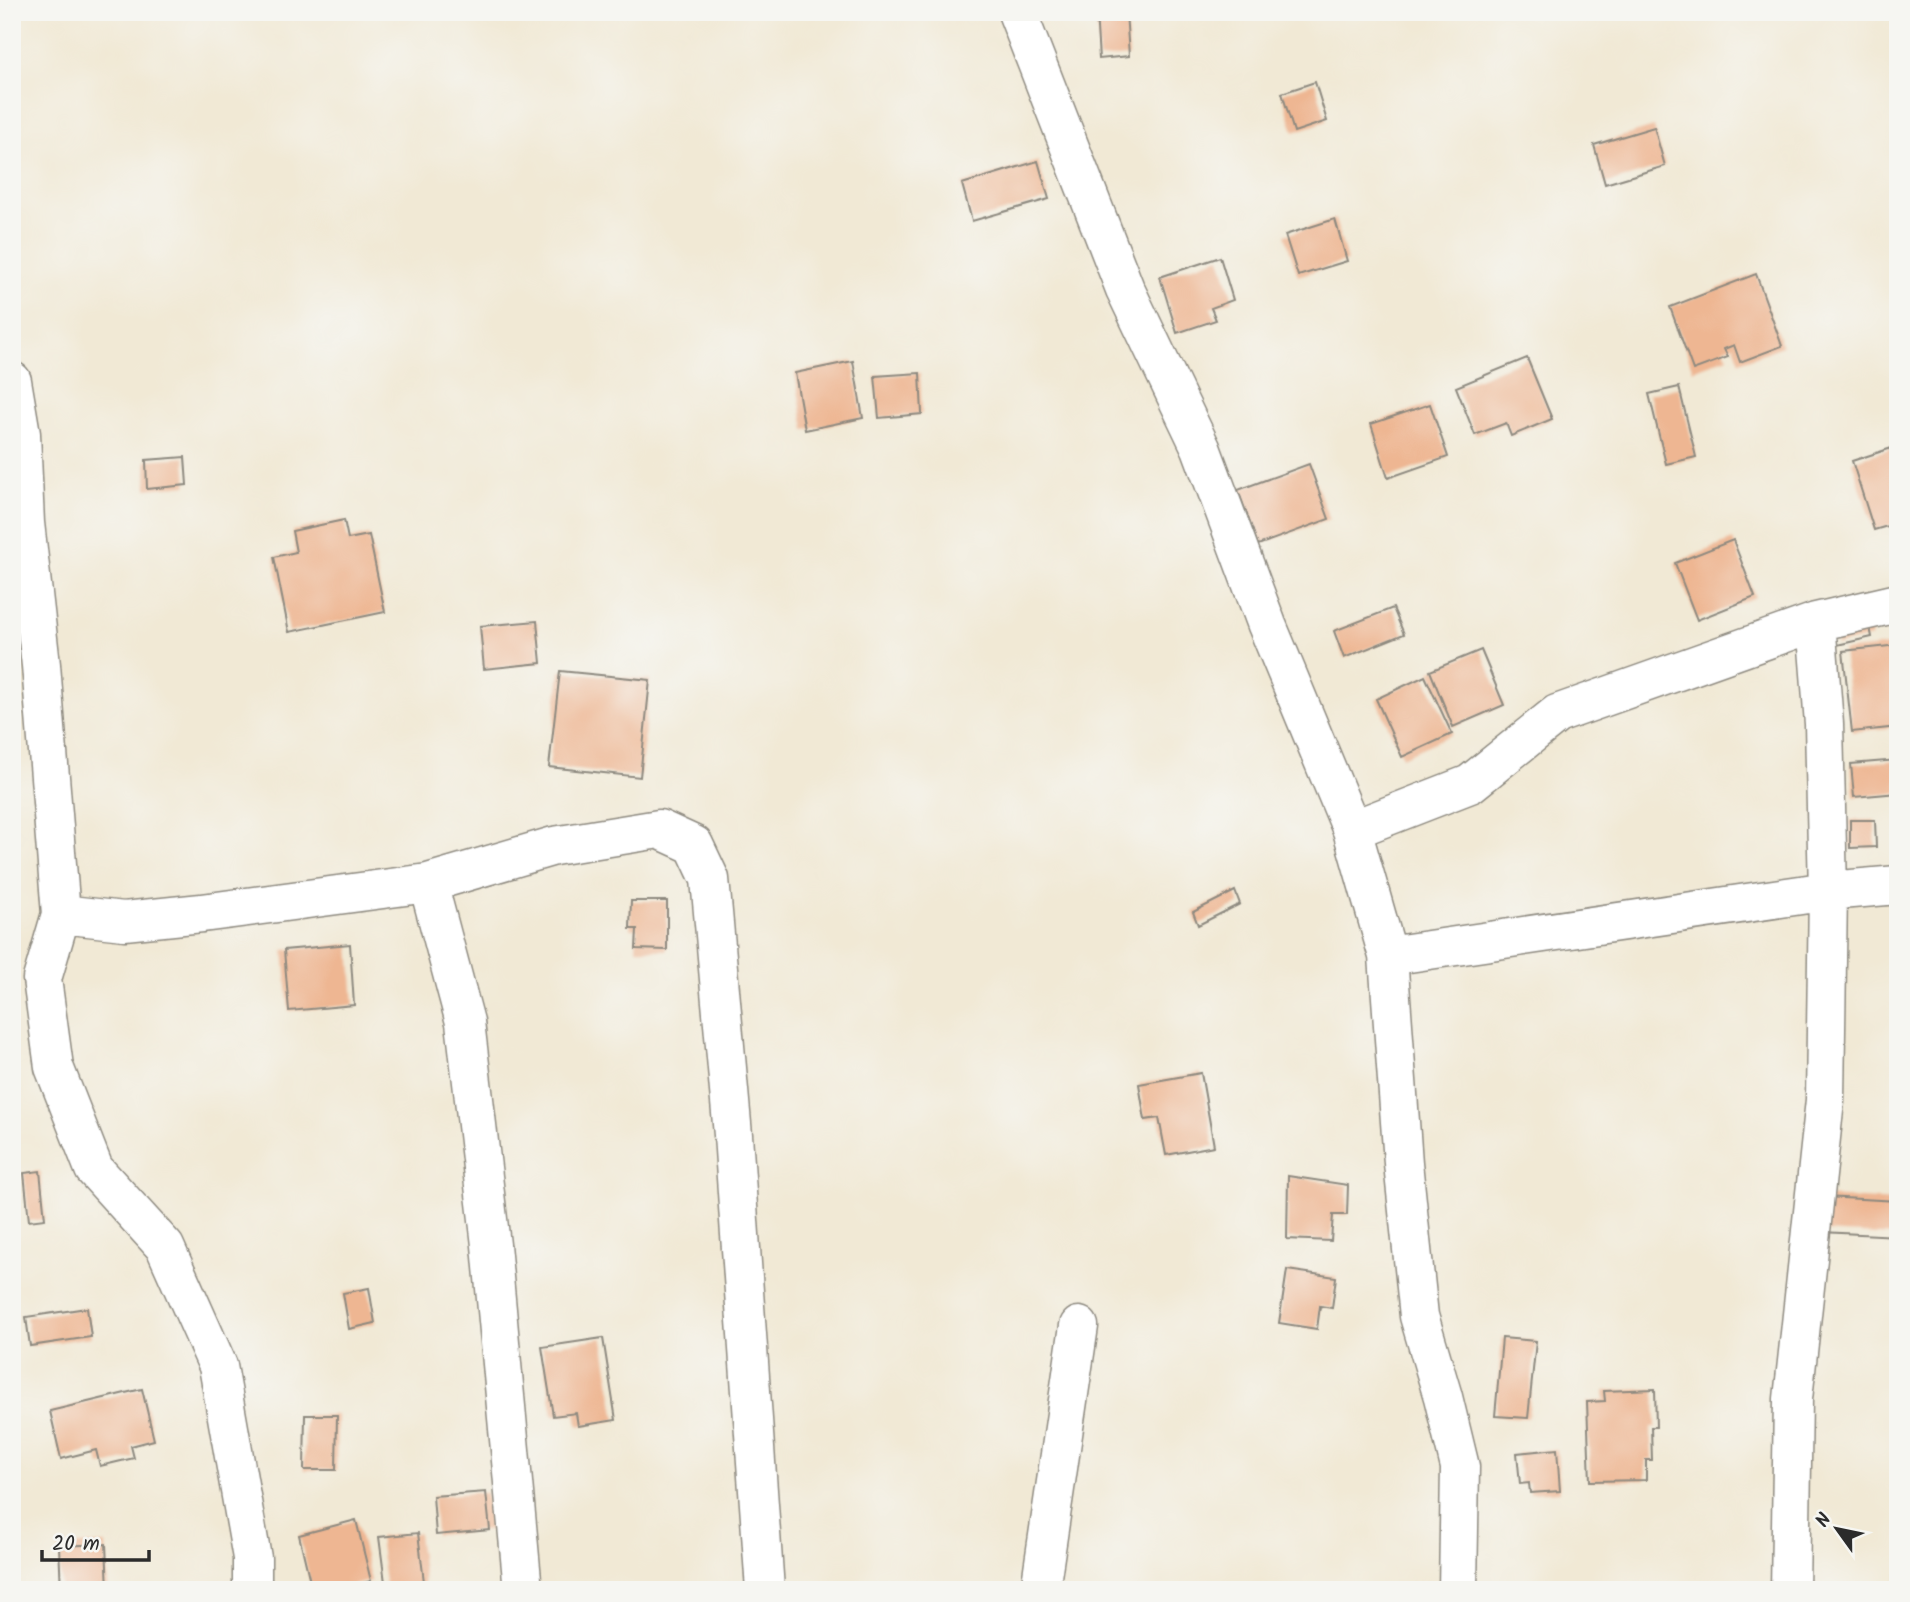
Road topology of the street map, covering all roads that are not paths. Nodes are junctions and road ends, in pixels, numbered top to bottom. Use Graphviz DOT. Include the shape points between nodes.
graph roads {
  1 [pos="1017,12"];
  2 [pos="12,381"];
  3 [pos="1898,603"];
  4 [pos="1816,622"];
  5 [pos="1352,830"];
  6 [pos="428,884"];
  7 [pos="1898,885"];
  8 [pos="1828,891"];
  9 [pos="61,914"];
  10 [pos="1388,956"];
  11 [pos="1079,1326"];
  12 [pos="252,1590"];
  13 [pos="523,1590"];
  14 [pos="765,1590"];
  15 [pos="1040,1590"];
  16 [pos="1458,1590"];
  17 [pos="1790,1590"];
  1 -- 5 [label="street" via="1125,289 1201,449"];
  2 -- 9 [label="street" via="21,434"];
  3 -- 4 [label="street"];
  4 -- 5 [label="street" via="1557,714 1470,784"];
  4 -- 8 [label="street"];
  5 -- 10 [label="street"];
  6 -- 9 [label="street" via="124,921"];
  6 -- 13 [label="street" via="464,1022"];
  6 -- 14 [label="street" via="554,846 659,829 694,845 710,879"];
  7 -- 8 [label="street"];
  8 -- 10 [label="street"];
  8 -- 17 [label="street" via="1825,1100 1793,1399"];
  9 -- 12 [label="street" via="42,979 54,1067 94,1169 165,1247 218,1366 252,1558"];
  10 -- 16 [label="street" via="1419,1316 1460,1467"];
  11 -- 15 [label="street"];
}
